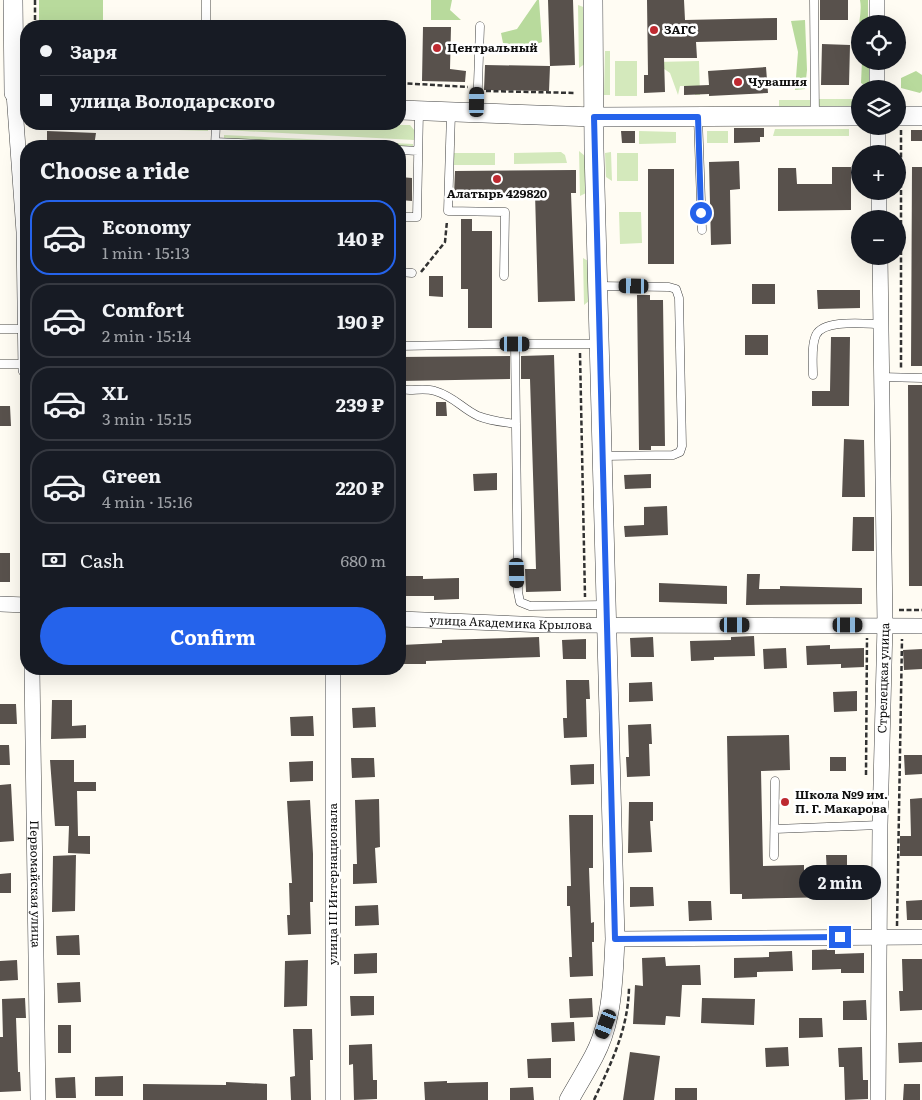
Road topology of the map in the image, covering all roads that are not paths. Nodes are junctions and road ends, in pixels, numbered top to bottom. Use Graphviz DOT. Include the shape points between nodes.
graph roads {
  1 [pos="13,0"];
  2 [pos="206,0"];
  3 [pos="593,0"];
  4 [pos="814,0"];
  5 [pos="877,0"];
  6 [pos="877,15"];
  7 [pos="206,20"];
  8 [pos="480,26"];
  9 [pos="13,93"];
  10 [pos="406,110"];
  11 [pos="419,111"];
  12 [pos="451,112"];
  13 [pos="477,113"];
  14 [pos="815,116"];
  15 [pos="851,116"];
  16 [pos="906,116"];
  17 [pos="922,116"];
  18 [pos="594,117"];
  19 [pos="698,117"];
  20 [pos="406,150"];
  21 [pos="418,151"];
  22 [pos="20,181"];
  23 [pos="406,217"];
  24 [pos="702,230"];
  25 [pos="880,265"];
  26 [pos="406,272"];
  27 [pos="412,273"];
  28 [pos="504,276"];
  29 [pos="599,286"];
  30 [pos="880,324"];
  31 [pos="0,329"];
  32 [pos="20,329"];
  33 [pos="515,344"];
  34 [pos="600,344"];
  35 [pos="406,346"];
  36 [pos="0,364"];
  37 [pos="20,364"];
  38 [pos="812,374"];
  39 [pos="881,377"];
  40 [pos="922,378"];
  41 [pos="406,390"];
  42 [pos="516,424"];
  43 [pos="603,456"];
  44 [pos="0,604"];
  45 [pos="20,605"];
  46 [pos="607,605"];
  47 [pos="406,619"];
  48 [pos="608,624"];
  49 [pos="885,625"];
  50 [pos="922,626"];
  51 [pos="32,675"];
  52 [pos="333,675"];
  53 [pos="775,781"];
  54 [pos="880,825"];
  55 [pos="774,829"];
  56 [pos="774,856"];
  57 [pos="878,937"];
  58 [pos="922,937"];
  59 [pos="615,939"];
  60 [pos="38,1100"];
  61 [pos="333,1100"];
  62 [pos="569,1100"];
  63 [pos="878,1100"];
  1 -- 9 [label="street"];
  2 -- 7 [label="lane"];
  3 -- 18 [label="street"];
  4 -- 14 [label="lane"];
  5 -- 6 [label="street"];
  8 -- 13 [label="lane"];
  9 -- 22 [label="street"];
  10 -- 11 [label="street"];
  11 -- 12 [label="street"];
  11 -- 21 [label="lane"];
  12 -- 13 [label="street"];
  12 -- 28 [label="lane" via="448,211 505,212"];
  13 -- 18 [label="street"];
  14 -- 15 [label="street"];
  14 -- 19 [label="street"];
  16 -- 17 [label="street"];
  18 -- 19 [label="street"];
  18 -- 29 [label="street"];
  19 -- 24 [label="lane"];
  20 -- 21 [label="lane"];
  21 -- 23 [label="lane" via="417,217"];
  25 -- 30 [label="street, Стрелецкая улица"];
  26 -- 27 [label="lane"];
  29 -- 34 [label="street"];
  29 -- 43 [label="lane" via="669,287 676,290 679,298 680,452 673,455"];
  30 -- 38 [label="lane" via="823,327 816,334 813,346"];
  30 -- 39 [label="street, Стрелецкая улица"];
  31 -- 32 [label="lane"];
  33 -- 34 [label="lane"];
  33 -- 35 [label="lane"];
  33 -- 42 [label="lane"];
  34 -- 43 [label="street"];
  36 -- 37 [label="lane"];
  39 -- 40 [label="lane"];
  39 -- 49 [label="street, Стрелецкая улица"];
  41 -- 42 [label="lane" via="431,390 452,397 477,416"];
  42 -- 46 [label="lane" via="520,602 530,606"];
  43 -- 46 [label="street"];
  44 -- 45 [label="street"];
  46 -- 48 [label="street"];
  47 -- 48 [label="street, улица Академика Крылова" via="544,625"];
  48 -- 49 [label="street, улица Академика Крылова"];
  48 -- 59 [label="street"];
  49 -- 50 [label="street, улица Академика Крылова"];
  49 -- 54 [label="street, Стрелецкая улица"];
  51 -- 60 [label="street, Первомайская улица"];
  52 -- 61 [label="street, улица III Интернационала"];
  53 -- 55 [label="lane"];
  54 -- 55 [label="lane"];
  54 -- 57 [label="street, Стрелецкая улица"];
  55 -- 56 [label="lane"];
  57 -- 58 [label="street"];
  57 -- 59 [label="street"];
  57 -- 63 [label="street, Стрелецкая улица"];
  59 -- 62 [label="street" via="613,992 606,1024 595,1055"];
}
